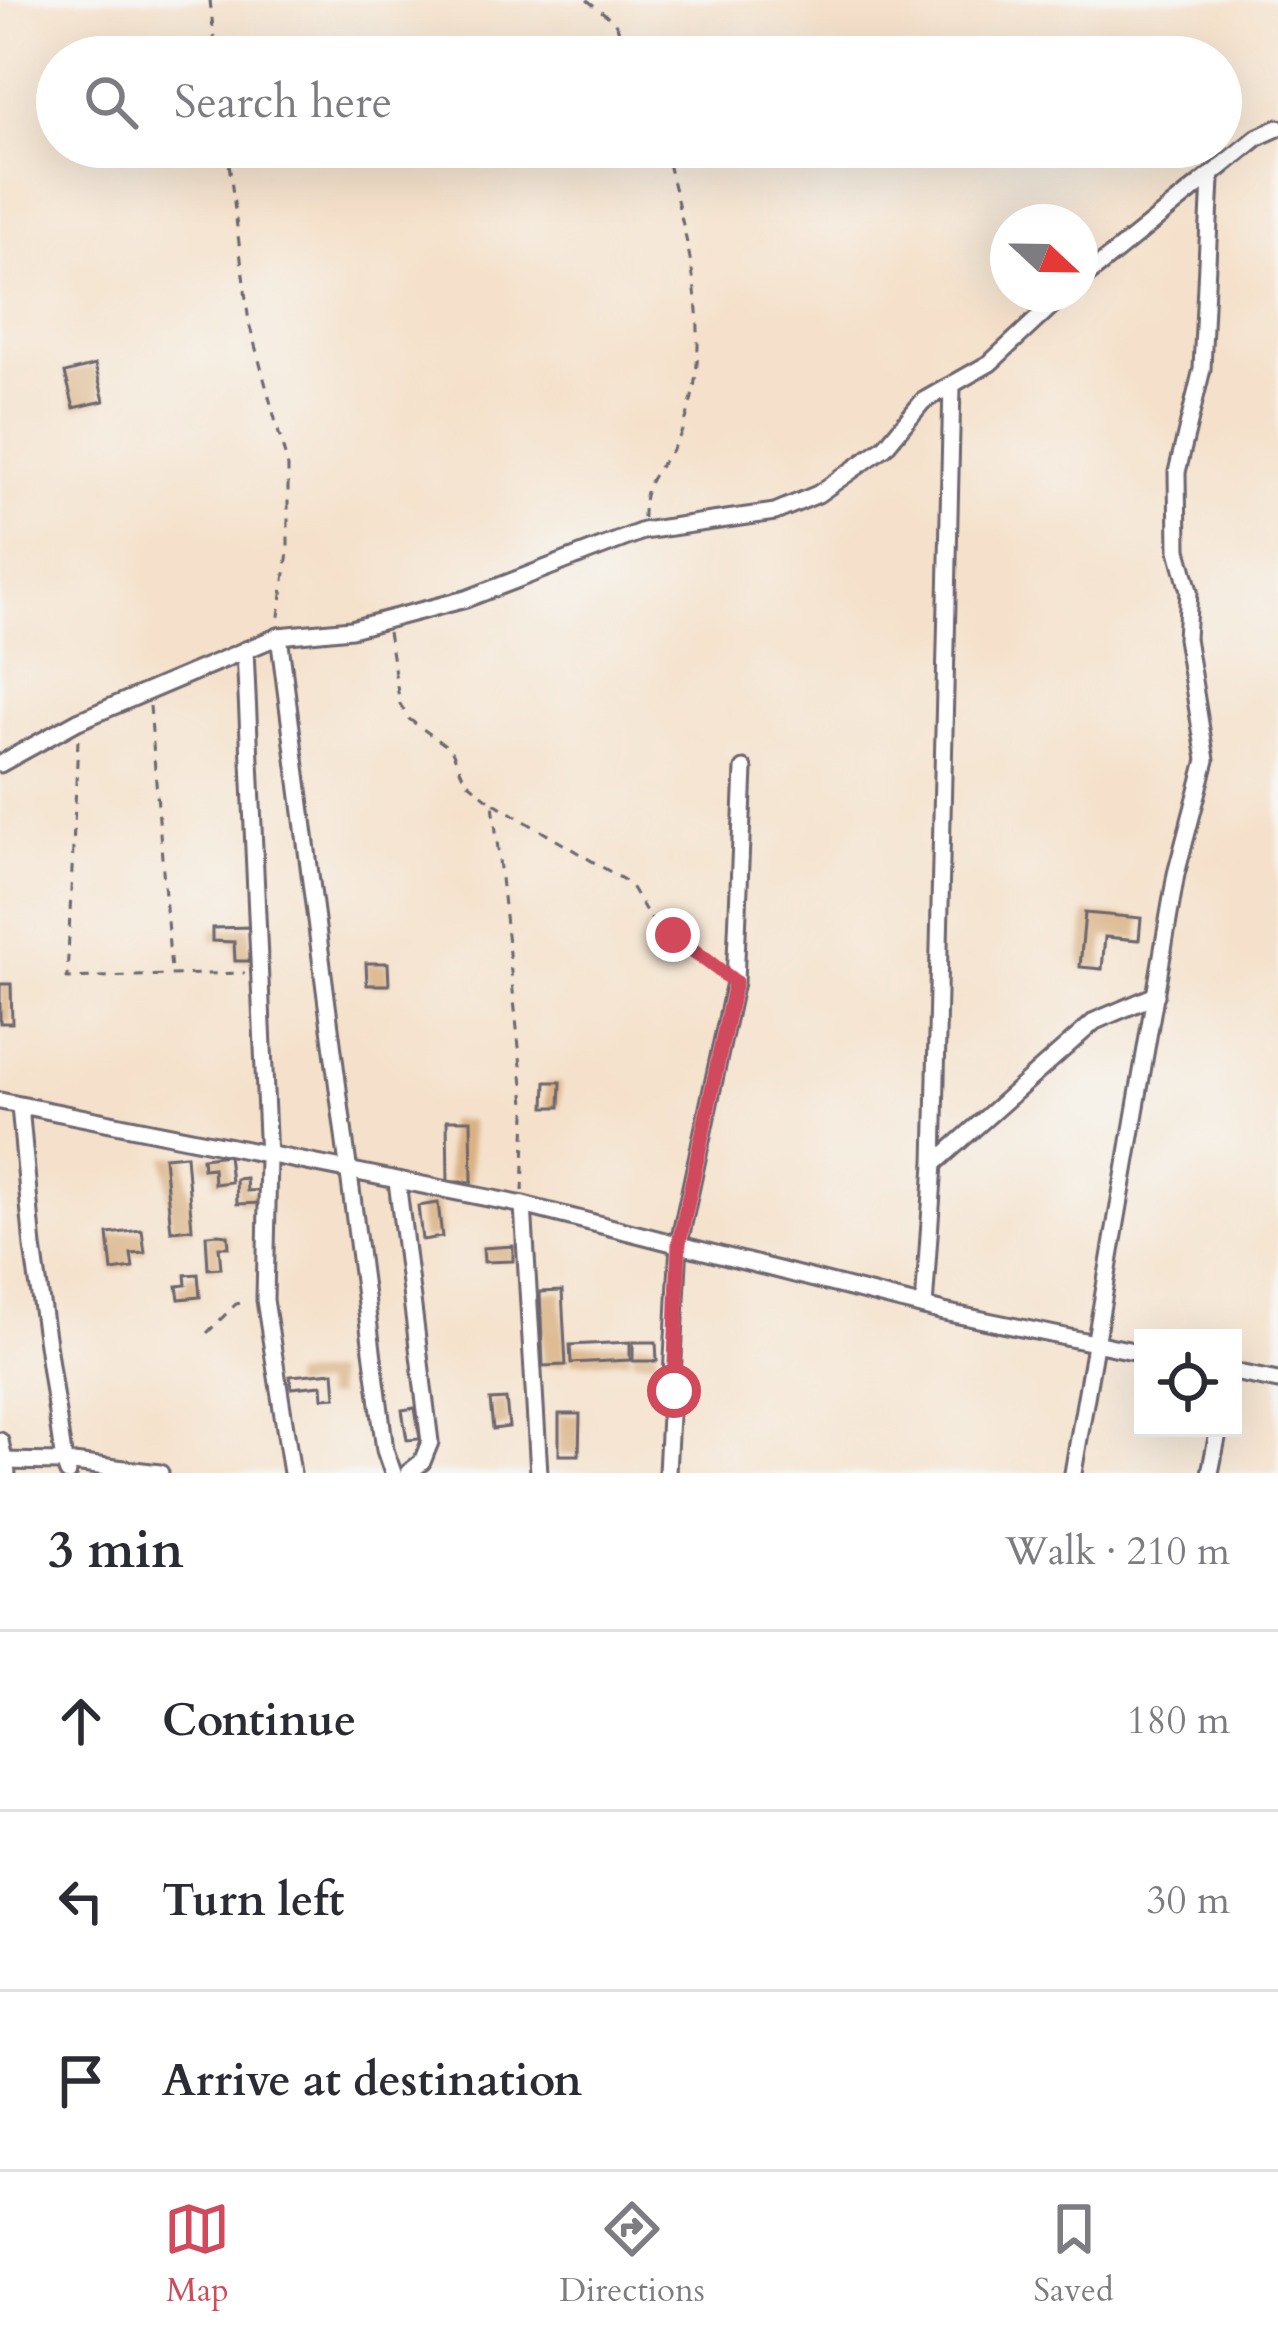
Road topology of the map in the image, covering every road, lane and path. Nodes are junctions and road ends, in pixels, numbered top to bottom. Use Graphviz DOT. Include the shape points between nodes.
graph roads {
  1 [pos="210,0"];
  2 [pos="587,0"];
  3 [pos="213,36"];
  4 [pos="622,36"];
  5 [pos="1278,128"];
  6 [pos="1242,150"];
  7 [pos="230,168"];
  8 [pos="669,168"];
  9 [pos="1222,168"];
  10 [pos="1210,179"];
  11 [pos="1098,266"];
  12 [pos="1045,312"];
  13 [pos="952,386"];
  14 [pos="643,531"];
  15 [pos="386,619"];
  16 [pos="278,636"];
  17 [pos="245,650"];
  18 [pos="149,692"];
  19 [pos="78,721"];
  20 [pos="0,764"];
  21 [pos="744,769"];
  22 [pos="493,802"];
  23 [pos="260,973"];
  24 [pos="171,975"];
  25 [pos="735,982"];
  26 [pos="1156,995"];
  27 [pos="0,1082"];
  28 [pos="8,1103"];
  29 [pos="268,1158"];
  30 [pos="934,1164"];
  31 [pos="350,1173"];
  32 [pos="397,1181"];
  33 [pos="523,1205"];
  34 [pos="679,1243"];
  35 [pos="265,1300"];
  36 [pos="924,1307"];
  37 [pos="207,1333"];
  38 [pos="1095,1342"];
  39 [pos="1134,1351"];
  40 [pos="1242,1374"];
  41 [pos="1278,1381"];
  42 [pos="1217,1437"];
  43 [pos="0,1441"];
  44 [pos="4,1465"];
  45 [pos="66,1467"];
  46 [pos="160,1473"];
  47 [pos="292,1473"];
  48 [pos="393,1473"];
  49 [pos="408,1473"];
  50 [pos="539,1473"];
  51 [pos="667,1473"];
  52 [pos="1073,1473"];
  53 [pos="1210,1473"];
  1 -- 3 [label="path"];
  2 -- 4 [label="path"];
  5 -- 6 [label="street"];
  7 -- 16 [label="path" via="249,323 288,466"];
  8 -- 14 [label="path" via="696,284 699,351 682,430 642,497"];
  9 -- 10 [label="street"];
  10 -- 11 [label="street"];
  10 -- 26 [label="street" via="1202,369 1177,472 1186,638 1206,760"];
  12 -- 13 [label="street"];
  13 -- 14 [label="street" via="923,401 885,447 818,494 775,512"];
  13 -- 30 [label="street"];
  14 -- 15 [label="street" via="466,598"];
  15 -- 16 [label="street"];
  15 -- 22 [label="path" via="400,704 451,749 464,780"];
  16 -- 17 [label="street"];
  16 -- 31 [label="street"];
  17 -- 18 [label="street"];
  17 -- 23 [label="street"];
  18 -- 19 [label="street"];
  18 -- 24 [label="path"];
  19 -- 20 [label="street"];
  19 -- 24 [label="path" via="67,978"];
  21 -- 25 [label="street"];
  22 -- 25 [label="path" via="629,883 650,918"];
  22 -- 33 [label="path" via="526,1113"];
  23 -- 24 [label="path"];
  23 -- 29 [label="street"];
  25 -- 34 [label="street"];
  26 -- 30 [label="street" via="1095,1021"];
  26 -- 38 [label="street"];
  27 -- 28 [label="street"];
  28 -- 29 [label="street"];
  28 -- 45 [label="street"];
  29 -- 31 [label="street"];
  29 -- 35 [label="street"];
  30 -- 36 [label="street"];
  31 -- 32 [label="street"];
  31 -- 48 [label="street"];
  32 -- 33 [label="street"];
  32 -- 49 [label="street" via="430,1442"];
  33 -- 34 [label="street"];
  33 -- 50 [label="street"];
  34 -- 36 [label="street"];
  34 -- 51 [label="street"];
  35 -- 37 [label="path" via="236,1304"];
  35 -- 47 [label="street"];
  36 -- 38 [label="street"];
  38 -- 39 [label="street"];
  38 -- 52 [label="street"];
  40 -- 41 [label="street"];
  42 -- 53 [label="street"];
  43 -- 44 [label="street"];
  44 -- 45 [label="street"];
  45 -- 46 [label="street"];
}
